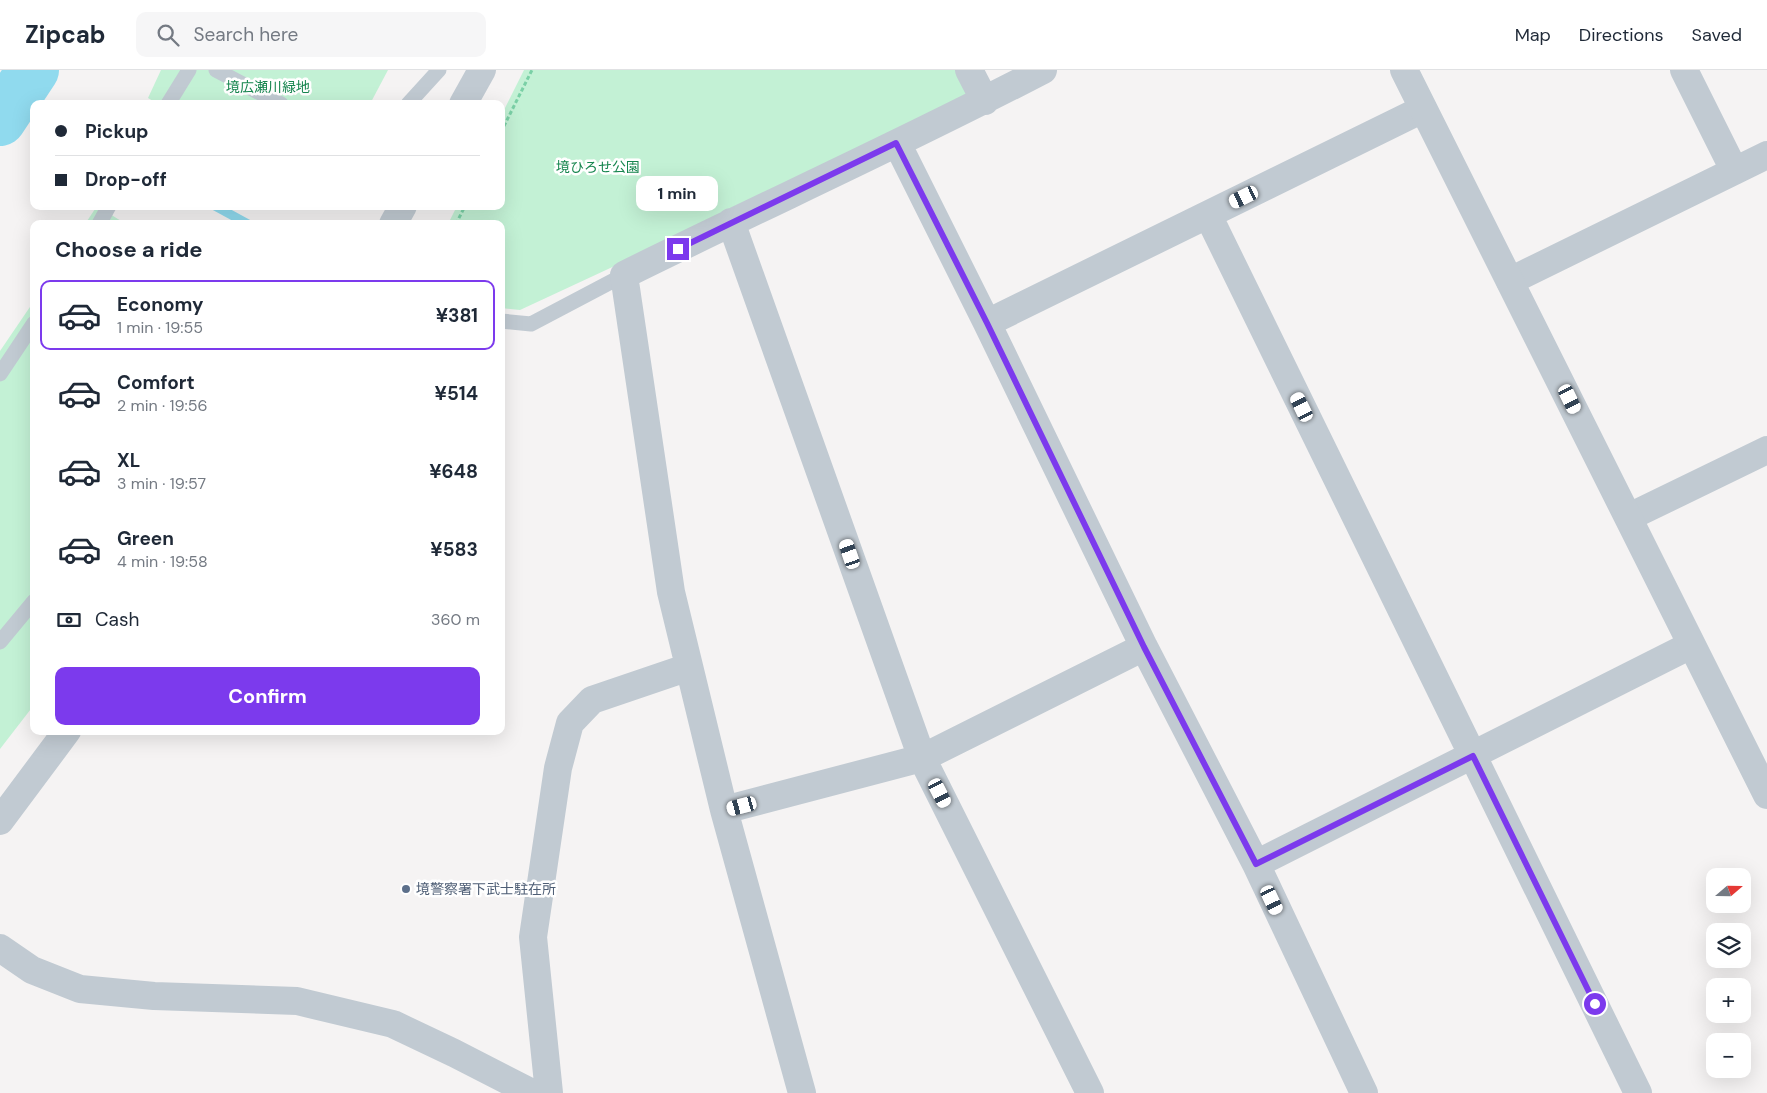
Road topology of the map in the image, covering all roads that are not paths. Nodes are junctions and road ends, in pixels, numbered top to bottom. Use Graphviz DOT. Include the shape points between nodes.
graph roads {
  1 [pos="189,70"];
  2 [pos="216,70"];
  3 [pos="439,70"];
  4 [pos="482,70"];
  5 [pos="969,70"];
  6 [pos="1043,70"];
  7 [pos="1404,70"];
  8 [pos="1684,70"];
  9 [pos="170,100"];
  10 [pos="273,100"];
  11 [pos="412,100"];
  12 [pos="466,100"];
  13 [pos="985,100"];
  14 [pos="1423,109"];
  15 [pos="896,143"];
  16 [pos="1767,155"];
  17 [pos="1734,170"];
  18 [pos="1208,215"];
  19 [pos="731,222"];
  20 [pos="624,275"];
  21 [pos="1510,281"];
  22 [pos="505,321"];
  23 [pos="987,323"];
  24 [pos="30,329"];
  25 [pos="0,374"];
  26 [pos="1767,450"];
  27 [pos="1629,517"];
  28 [pos="30,605"];
  29 [pos="0,642"];
  30 [pos="1691,645"];
  31 [pos="1144,647"];
  32 [pos="689,667"];
  33 [pos="65,735"];
  34 [pos="1473,756"];
  35 [pos="922,758"];
  36 [pos="1759,760"];
  37 [pos="1767,795"];
  38 [pos="724,810"];
  39 [pos="0,821"];
  40 [pos="1256,864"];
  41 [pos="0,948"];
  42 [pos="532,1093"];
  43 [pos="549,1093"];
  44 [pos="802,1093"];
  45 [pos="1090,1093"];
  46 [pos="1364,1093"];
  47 [pos="1638,1093"];
  1 -- 9 [label="lane"];
  2 -- 10 [label="lane"];
  3 -- 11 [label="lane"];
  4 -- 12 [label="street"];
  5 -- 13 [label="street"];
  6 -- 13 [label="street"];
  7 -- 14 [label="street"];
  8 -- 17 [label="street"];
  13 -- 15 [label="street"];
  14 -- 18 [label="street"];
  14 -- 21 [label="street"];
  15 -- 19 [label="street"];
  15 -- 23 [label="street"];
  16 -- 17 [label="street"];
  17 -- 21 [label="street"];
  18 -- 23 [label="street"];
  18 -- 34 [label="street"];
  19 -- 20 [label="street"];
  19 -- 35 [label="street"];
  20 -- 22 [label="lane" via="531,324"];
  20 -- 32 [label="street" via="670,592"];
  21 -- 27 [label="street"];
  23 -- 31 [label="street"];
  24 -- 25 [label="lane"];
  26 -- 27 [label="street"];
  27 -- 30 [label="street"];
  28 -- 29 [label="lane"];
  30 -- 34 [label="street"];
  30 -- 36 [label="street"];
  31 -- 35 [label="street"];
  31 -- 40 [label="street"];
  32 -- 38 [label="street"];
  32 -- 43 [label="street" via="592,700 570,723 558,768 532,937"];
  33 -- 39 [label="street"];
  34 -- 40 [label="street"];
  34 -- 47 [label="street"];
  35 -- 38 [label="street"];
  35 -- 45 [label="street"];
  36 -- 37 [label="street"];
  38 -- 44 [label="street"];
  40 -- 46 [label="street"];
  41 -- 42 [label="street" via="32,970 80,989 154,996 297,1001 393,1024"];
}
